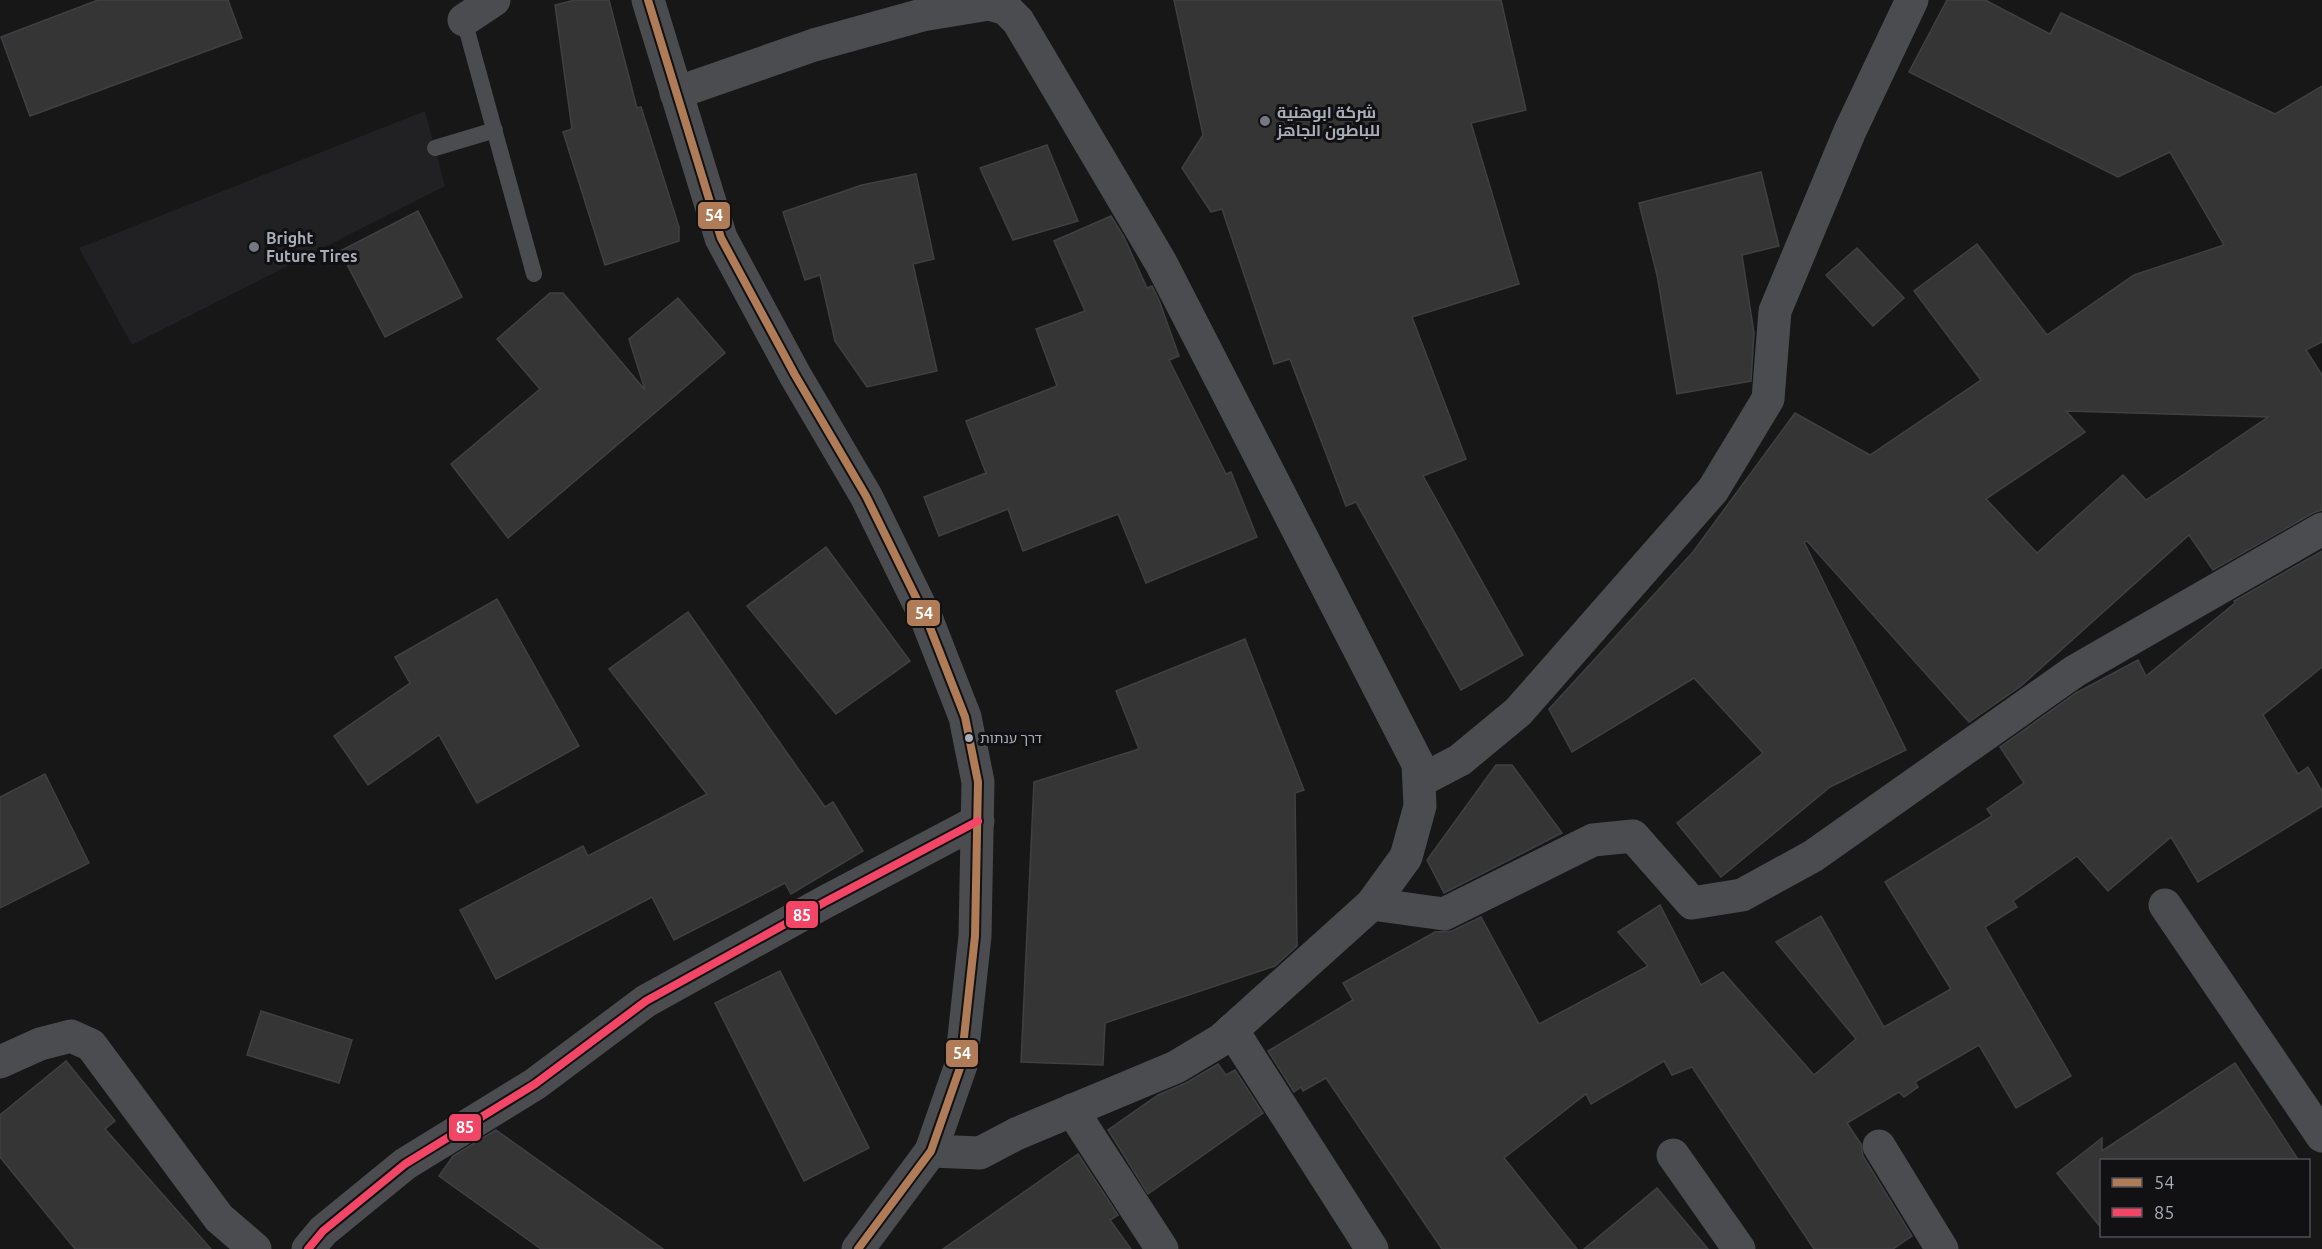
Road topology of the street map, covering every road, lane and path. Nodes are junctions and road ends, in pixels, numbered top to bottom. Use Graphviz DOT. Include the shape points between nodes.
graph roads {
  1 [pos="494,0"];
  2 [pos="648,0"];
  3 [pos="1912,0"];
  4 [pos="1012,5"];
  5 [pos="464,20"];
  6 [pos="676,93"];
  7 [pos="495,130"];
  8 [pos="435,148"];
  9 [pos="534,274"];
  10 [pos="2322,529"];
  11 [pos="1420,781"];
  12 [pos="978,821"];
  13 [pos="1372,904"];
  14 [pos="2165,905"];
  15 [pos="1232,1030"];
  16 [pos="0,1062"];
  17 [pos="1071,1110"];
  18 [pos="2322,1136"];
  19 [pos="1879,1146"];
  20 [pos="931,1151"];
  21 [pos="1673,1155"];
  22 [pos="255,1249"];
  23 [pos="308,1249"];
  24 [pos="858,1249"];
  25 [pos="1162,1249"];
  26 [pos="1372,1249"];
  27 [pos="1739,1249"];
  28 [pos="1942,1249"];
  1 -- 5 [label="street"];
  2 -- 6 [label="street"];
  3 -- 11 [label="street" via="1850,131 1775,311 1768,399 1713,490 1518,712 1460,760"];
  4 -- 6 [label="street" via="988,4 922,15 814,45"];
  4 -- 11 [label="street" via="1161,263 1368,663 1418,764"];
  5 -- 7 [label="lane"];
  6 -- 12 [label="street" via="721,238 866,496 927,620 965,717 978,782"];
  7 -- 8 [label="lane"];
  7 -- 9 [label="lane"];
  10 -- 13 [label="street" via="2075,671 1813,856 1742,895 1692,903 1633,836 1593,840 1444,914"];
  11 -- 13 [label="street" via="1420,806 1406,857"];
  12 -- 20 [label="street" via="975,936 961,1065"];
  12 -- 23 [label="street" via="646,1001 535,1084 405,1164 322,1231"];
  13 -- 15 [label="street"];
  14 -- 18 [label="street"];
  15 -- 17 [label="street" via="1176,1067"];
  15 -- 26 [label="street"];
  16 -- 22 [label="street" via="40,1044 71,1036 91,1045 219,1218"];
  17 -- 20 [label="street" via="980,1153"];
  17 -- 25 [label="street"];
  19 -- 28 [label="street"];
  20 -- 24 [label="street"];
  21 -- 27 [label="street"];
}
